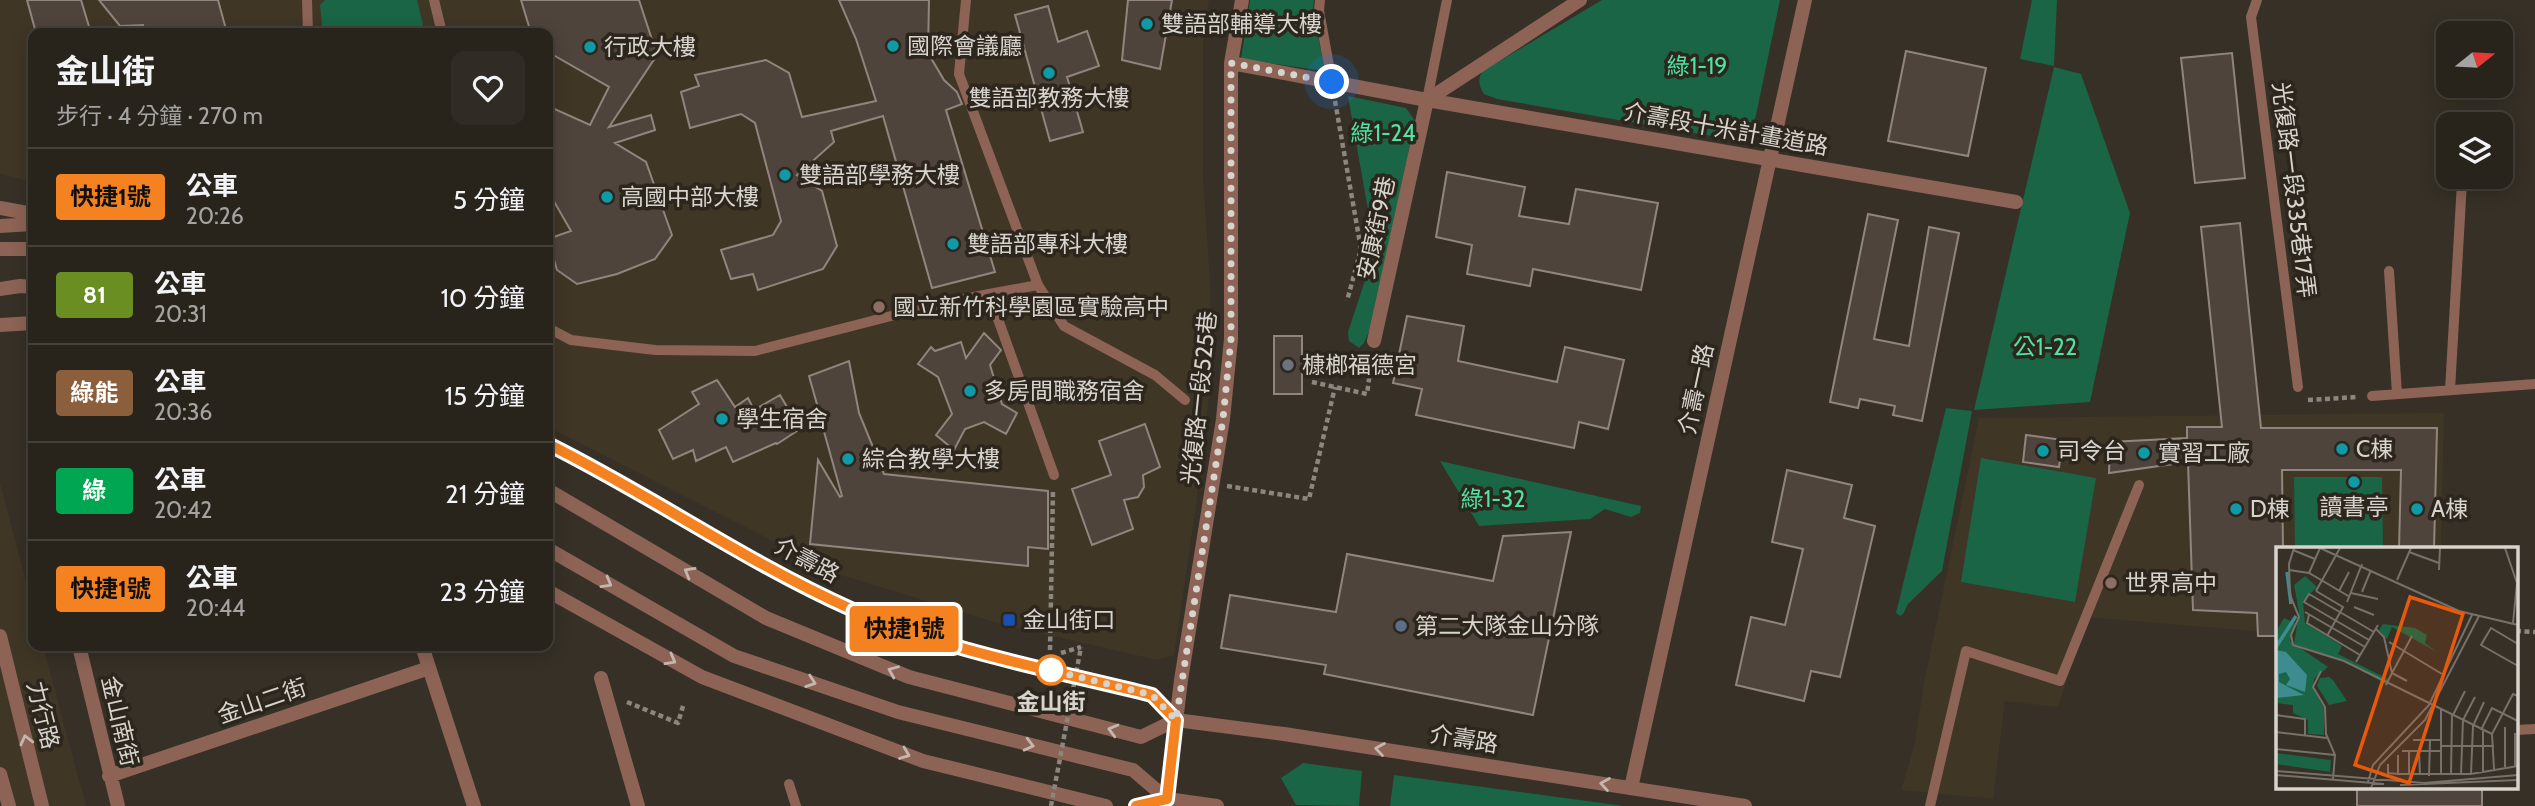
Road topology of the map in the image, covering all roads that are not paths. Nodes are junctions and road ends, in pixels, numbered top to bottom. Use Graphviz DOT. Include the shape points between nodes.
graph roads {
  1 [pos="307,0"];
  2 [pos="434,0"];
  3 [pos="966,0"];
  4 [pos="1242,0"];
  5 [pos="1320,0"];
  6 [pos="1447,0"];
  7 [pos="1580,0"];
  8 [pos="1805,0"];
  9 [pos="2256,0"];
  10 [pos="308,28"];
  11 [pos="442,28"];
  12 [pos="1231,63"];
  13 [pos="1332,82"];
  14 [pos="1427,100"];
  15 [pos="1769,159"];
  16 [pos="2462,189"];
  17 [pos="2016,202"];
  18 [pos="0,208"];
  19 [pos="28,214"];
  20 [pos="28,224"];
  21 [pos="0,226"];
  22 [pos="0,249"];
  23 [pos="28,249"];
  24 [pos="2389,271"];
  25 [pos="1038,285"];
  26 [pos="27,286"];
  27 [pos="0,289"];
  28 [pos="989,294"];
  29 [pos="0,296"];
  30 [pos="28,323"];
  31 [pos="0,326"];
  32 [pos="553,331"];
  33 [pos="1374,341"];
  34 [pos="2535,384"];
  35 [pos="2302,387"];
  36 [pos="2450,390"];
  37 [pos="2397,394"];
  38 [pos="2372,396"];
  39 [pos="1185,400"];
  40 [pos="553,447"];
  41 [pos="1054,475"];
  42 [pos="2139,485"];
  43 [pos="553,493"];
  44 [pos="553,553"];
  45 [pos="553,594"];
  46 [pos="0,636"];
  47 [pos="80,651"];
  48 [pos="424,651"];
  49 [pos="429,668"];
  50 [pos="601,678"];
  51 [pos="1176,720"];
  52 [pos="0,774"];
  53 [pos="109,776"];
  54 [pos="789,784"];
  55 [pos="1631,788"];
  56 [pos="1166,802"];
  57 [pos="9,806"];
  58 [pos="42,806"];
  59 [pos="118,806"];
  60 [pos="474,806"];
  61 [pos="638,806"];
  62 [pos="796,806"];
  63 [pos="1106,806"];
  64 [pos="1136,806"];
  65 [pos="1217,806"];
  66 [pos="1745,806"];
  67 [pos="1930,806"];
  1 -- 10 [label="lane"];
  2 -- 11 [label="lane"];
  3 -- 25 [label="lane" via="960,74"];
  4 -- 12 [label="street, 光復路一段525巷"];
  5 -- 13 [label="lane"];
  6 -- 14 [label="lane, 安康街9巷"];
  7 -- 14 [label="street"];
  8 -- 15 [label="street, 介壽一路"];
  9 -- 35 [label="lane, 光復路一段335巷17弄" via="2250,17"];
  12 -- 13 [label="street"];
  12 -- 51 [label="street, 光復路一段525巷" via="1231,339"];
  13 -- 14 [label="street, 介壽段十米計畫道路"];
  14 -- 15 [label="street, 介壽段十米計畫道路"];
  14 -- 33 [label="street, 安康街9巷"];
  15 -- 17 [label="street, 介壽段十米計畫道路"];
  15 -- 55 [label="street, 介壽一路"];
  16 -- 36 [label="lane"];
  18 -- 19 [label="street"];
  20 -- 21 [label="street"];
  22 -- 23 [label="street"];
  24 -- 37 [label="lane"];
  25 -- 28 [label="lane"];
  25 -- 39 [label="lane" via="1064,326 1155,375"];
  26 -- 27 [label="street"];
  26 -- 29 [label="street"];
  28 -- 32 [label="lane" via="755,351 655,350 571,340"];
  28 -- 41 [label="lane"];
  30 -- 31 [label="street"];
  34 -- 36 [label="lane"];
  36 -- 37 [label="lane"];
  37 -- 38 [label="lane"];
  40 -- 51 [label="street, 介壽路" via="852,609 943,643 1152,695"];
  42 -- 67 [label="lane" via="2060,681 1966,651"];
  51 -- 43 [label="street, one-way" via="1141,737 909,677 766,618"];
  44 -- 56 [label="street, one-way" via="734,656 898,712 1133,770"];
  45 -- 63 [label="street, one-way" via="702,677 923,761"];
  58 -- 46 [label="street, 力行路, one-way"];
  47 -- 53 [label="street, 金山南街"];
  48 -- 49 [label="street"];
  49 -- 53 [label="street, 金山二街"];
  49 -- 60 [label="street"];
  50 -- 61 [label="street"];
  55 -- 51 [label="street, 介壽路, one-way"];
  51 -- 56 [label="street, 光復路一段525巷"];
  52 -- 57 [label="street"];
  53 -- 59 [label="street, 金山南街"];
  54 -- 62 [label="lane"];
  55 -- 66 [label="street, 介壽路"];
  56 -- 64 [label="street"];
  56 -- 65 [label="street"];
}
